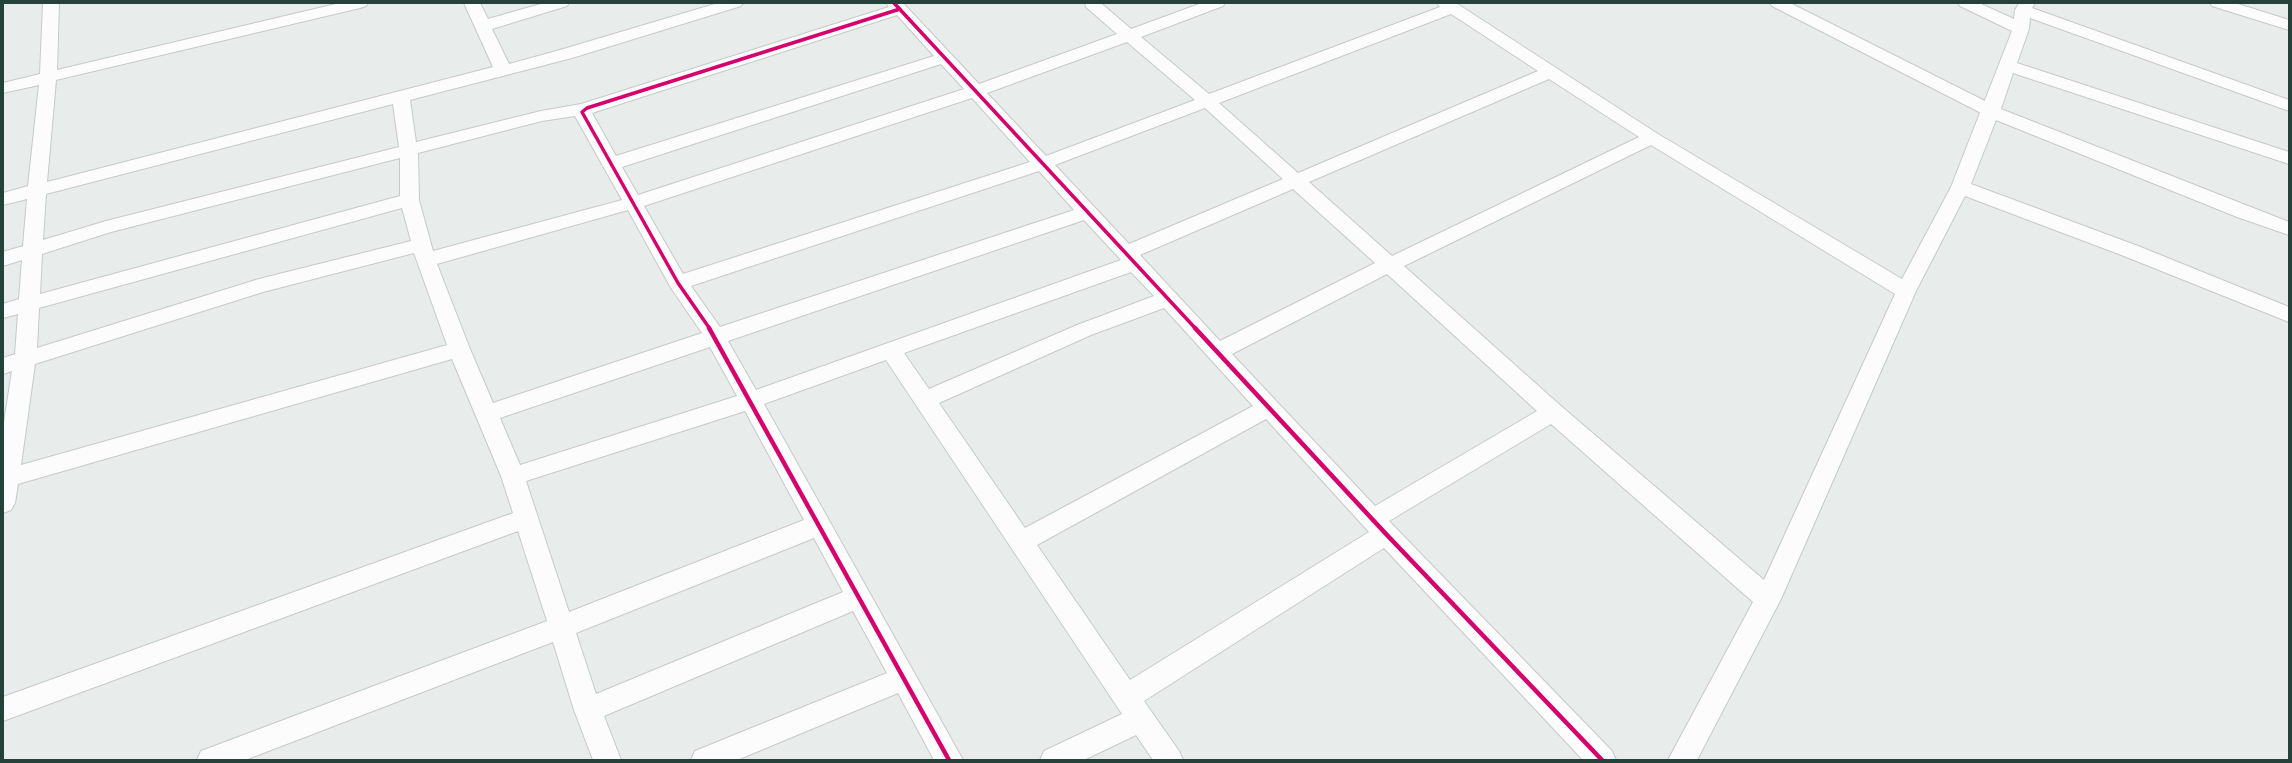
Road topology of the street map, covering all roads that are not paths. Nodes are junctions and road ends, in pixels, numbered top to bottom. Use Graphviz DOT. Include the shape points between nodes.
graph roads {
  1 [pos="51,3"];
  2 [pos="360,3"];
  3 [pos="472,3"];
  4 [pos="561,3"];
  5 [pos="735,3"];
  6 [pos="1218,3"];
  7 [pos="1778,3"];
  8 [pos="1966,3"];
  9 [pos="2218,3"];
  10 [pos="1092,4"];
  11 [pos="1449,5"];
  12 [pos="897,6"];
  13 [pos="2024,14"];
  14 [pos="2289,25"];
  15 [pos="483,26"];
  16 [pos="1129,36"];
  17 [pos="944,58"];
  18 [pos="2008,66"];
  19 [pos="503,70"];
  20 [pos="1550,72"];
  21 [pos="48,78"];
  22 [pos="3,88"];
  23 [pos="976,92"];
  24 [pos="401,96"];
  25 [pos="1207,101"];
  26 [pos="2289,106"];
  27 [pos="584,110"];
  28 [pos="1992,111"];
  29 [pos="1652,138"];
  30 [pos="408,151"];
  31 [pos="2289,158"];
  32 [pos="612,164"];
  33 [pos="1042,164"];
  34 [pos="1295,181"];
  35 [pos="1960,187"];
  36 [pos="37,190"];
  37 [pos="3,199"];
  38 [pos="408,200"];
  39 [pos="632,203"];
  40 [pos="1087,212"];
  41 [pos="2289,229"];
  42 [pos="32,251"];
  43 [pos="423,253"];
  44 [pos="1130,258"];
  45 [pos="3,259"];
  46 [pos="1389,265"];
  47 [pos="678,283"];
  48 [pos="1906,291"];
  49 [pos="1168,299"];
  50 [pos="28,304"];
  51 [pos="3,311"];
  52 [pos="2289,315"];
  53 [pos="715,336"];
  54 [pos="890,349"];
  55 [pos="459,350"];
  56 [pos="1216,353"];
  57 [pos="25,360"];
  58 [pos="3,366"];
  59 [pos="751,400"];
  60 [pos="924,400"];
  61 [pos="1268,408"];
  62 [pos="1553,412"];
  63 [pos="486,414"];
  64 [pos="513,476"];
  65 [pos="5,479"];
  66 [pos="3,502"];
  67 [pos="526,518"];
  68 [pos="819,525"];
  69 [pos="1379,526"];
  70 [pos="1021,542"];
  71 [pos="858,597"];
  72 [pos="1768,599"];
  73 [pos="561,626"];
  74 [pos="904,678"];
  75 [pos="1126,697"];
  76 [pos="3,709"];
  77 [pos="588,710"];
  78 [pos="1141,719"];
  79 [pos="211,760"];
  80 [pos="607,760"];
  81 [pos="705,760"];
  82 [pos="949,760"];
  83 [pos="1054,760"];
  84 [pos="1169,760"];
  85 [pos="1602,760"];
  86 [pos="1682,760"];
  1 -- 21 [label="street"];
  2 -- 21 [label="street"];
  3 -- 15 [label="street"];
  4 -- 15 [label="street"];
  5 -- 19 [label="street" via="566,54"];
  6 -- 16 [label="street"];
  7 -- 28 [label="street"];
  8 -- 13 [label="street"];
  9 -- 14 [label="street"];
  10 -- 16 [label="street"];
  11 -- 20 [label="street"];
  11 -- 25 [label="street"];
  12 -- 17 [label="street"];
  12 -- 27 [label="street"];
  13 -- 18 [label="street"];
  13 -- 26 [label="street"];
  15 -- 19 [label="street"];
  16 -- 23 [label="street"];
  16 -- 25 [label="street"];
  17 -- 23 [label="street"];
  17 -- 32 [label="street"];
  18 -- 28 [label="street"];
  18 -- 31 [label="street"];
  19 -- 24 [label="street"];
  20 -- 29 [label="street"];
  20 -- 34 [label="street"];
  21 -- 22 [label="street"];
  21 -- 36 [label="street"];
  23 -- 33 [label="street"];
  23 -- 39 [label="street"];
  24 -- 30 [label="street"];
  24 -- 36 [label="street"];
  25 -- 33 [label="street"];
  25 -- 34 [label="street"];
  27 -- 30 [label="street" via="554,112"];
  27 -- 32 [label="street" via="582,112"];
  28 -- 35 [label="street"];
  28 -- 41 [label="street"];
  29 -- 46 [label="street"];
  29 -- 48 [label="street"];
  30 -- 38 [label="street"];
  30 -- 42 [label="street" via="106,227"];
  32 -- 39 [label="street"];
  33 -- 40 [label="street"];
  33 -- 47 [label="street"];
  34 -- 44 [label="street"];
  34 -- 46 [label="street"];
  35 -- 48 [label="street"];
  35 -- 52 [label="street" via="2131,251"];
  36 -- 37 [label="street"];
  36 -- 42 [label="street"];
  38 -- 43 [label="street"];
  38 -- 50 [label="street"];
  39 -- 43 [label="street"];
  39 -- 47 [label="street"];
  40 -- 44 [label="street"];
  40 -- 53 [label="street"];
  42 -- 45 [label="street"];
  42 -- 50 [label="street"];
  43 -- 55 [label="street"];
  43 -- 57 [label="street" via="259,286"];
  44 -- 49 [label="street"];
  44 -- 54 [label="street"];
  46 -- 56 [label="street"];
  46 -- 62 [label="street"];
  47 -- 53 [label="street"];
  48 -- 72 [label="street"];
  49 -- 56 [label="street"];
  49 -- 60 [label="street" via="1084,330"];
  50 -- 51 [label="street"];
  50 -- 57 [label="street"];
  53 -- 59 [label="street"];
  53 -- 63 [label="street"];
  54 -- 59 [label="street"];
  54 -- 60 [label="street"];
  55 -- 63 [label="street"];
  55 -- 65 [label="street"];
  56 -- 61 [label="street"];
  57 -- 58 [label="street"];
  57 -- 65 [label="street"];
  59 -- 64 [label="street"];
  59 -- 68 [label="street"];
  60 -- 70 [label="street"];
  61 -- 69 [label="street"];
  61 -- 70 [label="street"];
  62 -- 69 [label="street"];
  62 -- 72 [label="street"];
  63 -- 64 [label="street"];
  64 -- 67 [label="street"];
  65 -- 66 [label="street"];
  67 -- 73 [label="street"];
  67 -- 76 [label="street"];
  68 -- 71 [label="street"];
  68 -- 73 [label="street"];
  69 -- 75 [label="street"];
  69 -- 85 [label="street"];
  70 -- 75 [label="street"];
  71 -- 74 [label="street"];
  71 -- 77 [label="street"];
  72 -- 86 [label="street"];
  73 -- 77 [label="street"];
  73 -- 79 [label="street"];
  74 -- 81 [label="street"];
  74 -- 82 [label="street"];
  75 -- 78 [label="street"];
  77 -- 80 [label="street"];
  78 -- 83 [label="street"];
  78 -- 84 [label="street"];
}
